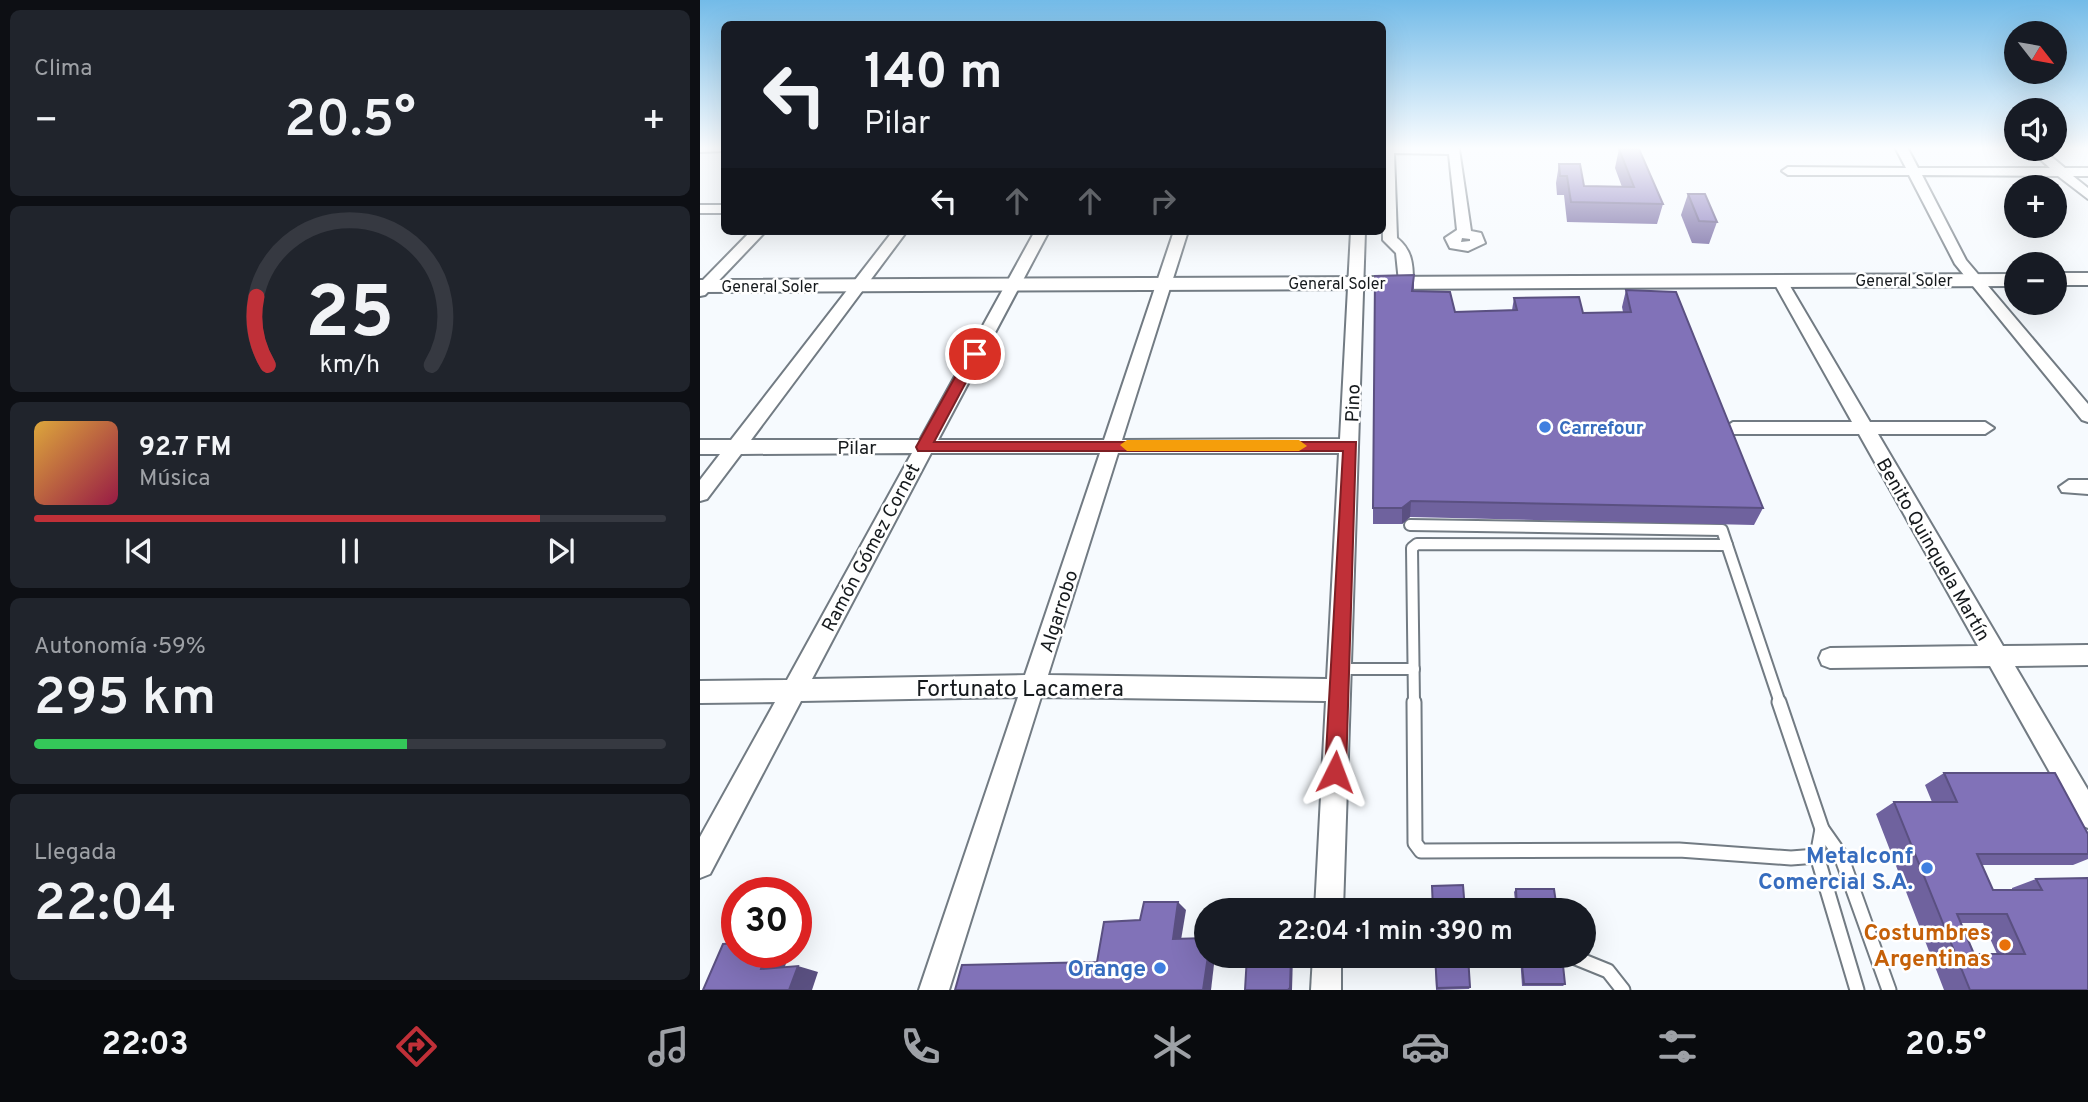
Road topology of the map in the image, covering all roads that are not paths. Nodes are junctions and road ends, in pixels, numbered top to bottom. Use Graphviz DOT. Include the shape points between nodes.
graph roads {
  1 [pos="1389,193"];
  2 [pos="1460,193"];
  3 [pos="1924,193"];
  4 [pos="700,209"];
  5 [pos="721,209"];
  6 [pos="1464,232"];
  7 [pos="755,235"];
  8 [pos="897,235"];
  9 [pos="1040,235"];
  10 [pos="1180,235"];
  11 [pos="1358,235"];
  12 [pos="2067,279"];
  13 [pos="2088,279"];
  14 [pos="1974,280"];
  15 [pos="2004,280"];
  16 [pos="1780,281"];
  17 [pos="1406,282"];
  18 [pos="1164,283"];
  19 [pos="1356,283"];
  20 [pos="1013,284"];
  21 [pos="859,285"];
  22 [pos="702,288"];
  23 [pos="2088,416"];
  24 [pos="1863,427"];
  25 [pos="1733,428"];
  26 [pos="1985,429"];
  27 [pos="1112,445"];
  28 [pos="1351,446"];
  29 [pos="700,447"];
  30 [pos="924,447"];
  31 [pos="735,448"];
  32 [pos="700,494"];
  33 [pos="1410,525"];
  34 [pos="1727,545"];
  35 [pos="1994,654"];
  36 [pos="2088,655"];
  37 [pos="1830,658"];
  38 [pos="1414,669"];
  39 [pos="1340,680"];
  40 [pos="1034,686"];
  41 [pos="793,691"];
  42 [pos="700,692"];
  43 [pos="2088,816"];
  44 [pos="1822,829"];
  45 [pos="1817,856"];
  46 [pos="700,864"];
  47 [pos="1330,898"];
  48 [pos="1596,965"];
  49 [pos="1327,968"];
  50 [pos="934,990"];
  51 [pos="1326,990"];
  52 [pos="1623,990"];
  53 [pos="1857,990"];
  54 [pos="1889,990"];
  1 -- 17 [label="street" via="1390,240 1405,253"];
  2 -- 6 [label="street"];
  3 -- 14 [label="street"];
  4 -- 5 [label="street"];
  7 -- 22 [label="street"];
  8 -- 21 [label="street"];
  9 -- 20 [label="street, Ramón Gómez Cornet"];
  10 -- 18 [label="street, Algarrobo"];
  11 -- 19 [label="street, Pino"];
  12 -- 13 [label="street"];
  14 -- 15 [label="street, General Soler"];
  14 -- 16 [label="street, General Soler"];
  14 -- 23 [label="street"];
  16 -- 17 [label="street, General Soler"];
  16 -- 24 [label="street, Benito Quinquela Martín"];
  17 -- 19 [label="street, General Soler"];
  18 -- 19 [label="street, General Soler"];
  18 -- 20 [label="street, General Soler"];
  18 -- 27 [label="street, Algarrobo"];
  19 -- 28 [label="street, Pino"];
  20 -- 21 [label="street, General Soler"];
  20 -- 30 [label="street, Ramón Gómez Cornet"];
  21 -- 22 [label="street, General Soler"];
  21 -- 31 [label="street"];
  24 -- 25 [label="street"];
  24 -- 26 [label="street"];
  24 -- 35 [label="street, Benito Quinquela Martín"];
  27 -- 28 [label="street, Pilar"];
  27 -- 30 [label="street, Pilar"];
  27 -- 40 [label="street, Algarrobo"];
  28 -- 39 [label="street, Pino"];
  29 -- 31 [label="street, Pilar"];
  30 -- 31 [label="street, Pilar"];
  30 -- 41 [label="street, Ramón Gómez Cornet"];
  31 -- 32 [label="street"];
  33 -- 34 [label="lane" via="1722,530"];
  34 -- 38 [label="lane" via="1417,544 1412,548"];
  34 -- 44 [label="lane"];
  35 -- 36 [label="street"];
  35 -- 37 [label="street"];
  35 -- 43 [label="street, Benito Quinquela Martín"];
  38 -- 39 [label="lane"];
  38 -- 45 [label="lane" via="1415,843 1421,851 1679,850"];
  39 -- 40 [label="street, Fortunato Lacamera"];
  39 -- 47 [label="street, Pino"];
  40 -- 41 [label="street, Fortunato Lacamera"];
  40 -- 50 [label="street, Algarrobo"];
  41 -- 42 [label="street, Fortunato Lacamera"];
  41 -- 46 [label="street, Ramón Gómez Cornet"];
  44 -- 45 [label="lane"];
  44 -- 54 [label="lane" via="1841,856"];
  45 -- 53 [label="lane"];
  48 -- 52 [label="lane" via="1605,968"];
  49 -- 51 [label="street"];
}
